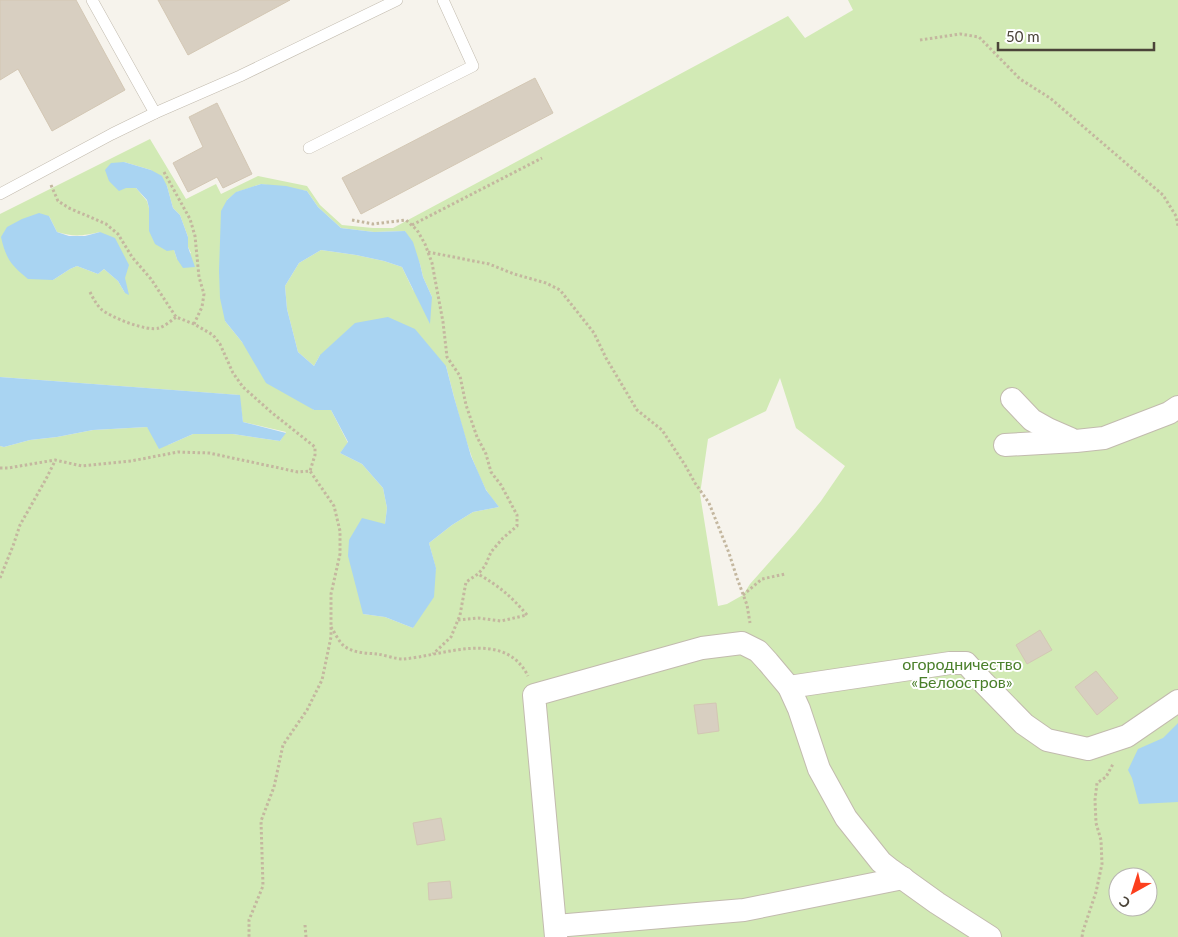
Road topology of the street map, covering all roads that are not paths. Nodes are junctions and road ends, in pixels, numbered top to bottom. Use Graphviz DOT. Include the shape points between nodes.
graph roads {
  1 [pos="92,0"];
  2 [pos="397,0"];
  3 [pos="443,0"];
  4 [pos="155,113"];
  5 [pos="309,148"];
  6 [pos="0,194"];
  7 [pos="1012,399"];
  8 [pos="1178,407"];
  9 [pos="1076,441"];
  10 [pos="1005,445"];
  11 [pos="789,688"];
  12 [pos="1178,701"];
  13 [pos="903,878"];
  14 [pos="556,931"];
  15 [pos="990,937"];
  1 -- 4 [label="lane"];
  2 -- 4 [label="lane"];
  3 -- 5 [label="lane" via="474,66"];
  4 -- 6 [label="lane"];
  7 -- 9 [label="street" via="1032,420"];
  8 -- 9 [label="street" via="1104,438"];
  9 -- 10 [label="street"];
  11 -- 12 [label="street" via="966,663 1024,724 1047,740 1088,749 1127,736"];
  11 -- 13 [label="street" via="820,769 846,818 881,862"];
  11 -- 14 [label="street" via="758,650 742,642 702,648 534,696"];
  13 -- 14 [label="street" via="744,910"];
  13 -- 15 [label="street"];
}
